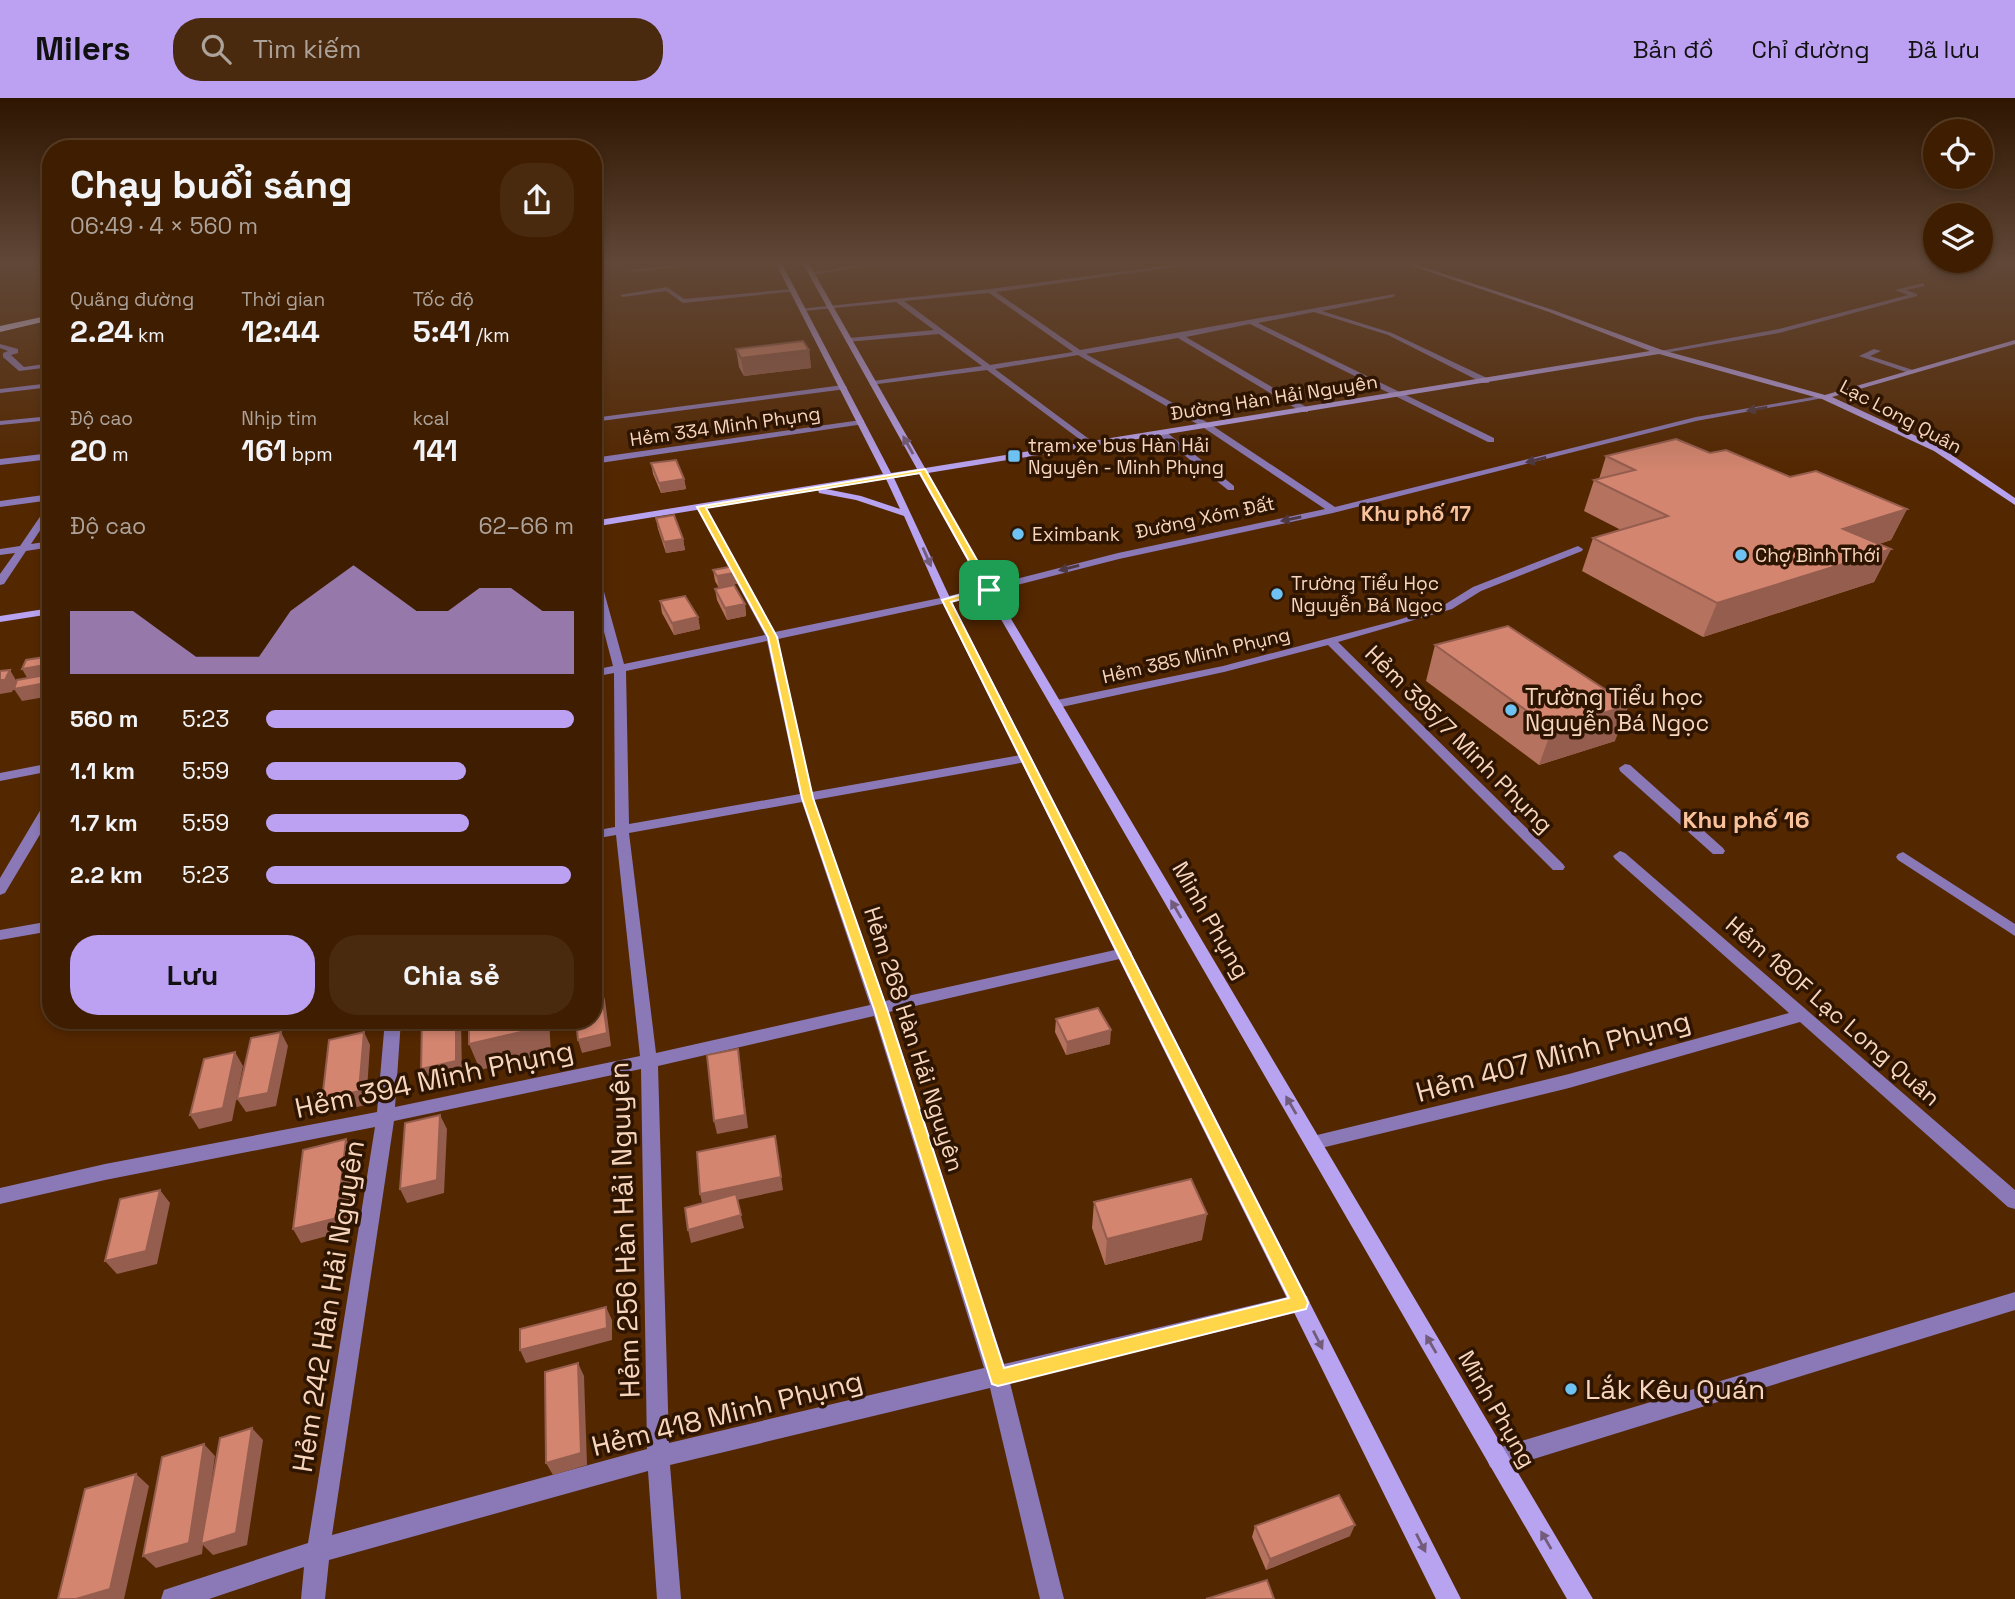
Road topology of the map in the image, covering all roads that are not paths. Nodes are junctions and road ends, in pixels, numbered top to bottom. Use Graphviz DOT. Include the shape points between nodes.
graph roads {
  1 [pos="815,332"];
  2 [pos="845,332"];
  3 [pos="940,332"];
  4 [pos="1050,332"];
  5 [pos="1199,332"];
  6 [pos="1272,332"];
  7 [pos="1384,332"];
  8 [pos="1606,332"];
  9 [pos="1766,332"];
  10 [pos="1179,336"];
  11 [pos="849,340"];
  12 [pos="2015,342"];
  13 [pos="0,346"];
  14 [pos="1877,351"];
  15 [pos="1078,352"];
  16 [pos="1659,352"];
  17 [pos="3,356"];
  18 [pos="42,366"];
  19 [pos="987,368"];
  20 [pos="1912,371"];
  21 [pos="1486,380"];
  22 [pos="873,383"];
  23 [pos="42,387"];
  24 [pos="843,387"];
  25 [pos="0,391"];
  26 [pos="1401,394"];
  27 [pos="1825,397"];
  28 [pos="1305,410"];
  29 [pos="42,419"];
  30 [pos="602,419"];
  31 [pos="861,422"];
  32 [pos="0,423"];
  33 [pos="1207,426"];
  34 [pos="1162,433"];
  35 [pos="1491,440"];
  36 [pos="1090,444"];
  37 [pos="42,457"];
  38 [pos="602,460"];
  39 [pos="0,461"];
  40 [pos="922,471"];
  41 [pos="889,476"];
  42 [pos="1231,488"];
  43 [pos="814,489"];
  44 [pos="42,498"];
  45 [pos="2015,502"];
  46 [pos="0,504"];
  47 [pos="701,507"];
  48 [pos="1333,510"];
  49 [pos="908,514"];
  50 [pos="42,520"];
  51 [pos="602,523"];
  52 [pos="42,546"];
  53 [pos="22,549"];
  54 [pos="1578,549"];
  55 [pos="0,552"];
  56 [pos="0,582"];
  57 [pos="989,590"];
  58 [pos="946,600"];
  59 [pos="602,603"];
  60 [pos="42,613"];
  61 [pos="0,620"];
  62 [pos="772,637"];
  63 [pos="1331,641"];
  64 [pos="620,669"];
  65 [pos="602,672"];
  66 [pos="1057,704"];
  67 [pos="1026,758"];
  68 [pos="1625,768"];
  69 [pos="42,769"];
  70 [pos="0,777"];
  71 [pos="807,798"];
  72 [pos="42,819"];
  73 [pos="622,831"];
  74 [pos="602,834"];
  75 [pos="1718,852"];
  76 [pos="1620,856"];
  77 [pos="1903,857"];
  78 [pos="1558,867"];
  79 [pos="0,890"];
  80 [pos="42,928"];
  81 [pos="2015,931"];
  82 [pos="0,935"];
  83 [pos="1124,953"];
  84 [pos="880,1009"];
  85 [pos="1804,1015"];
  86 [pos="392,1029"];
  87 [pos="649,1061"];
  88 [pos="386,1116"];
  89 [pos="1313,1143"];
  90 [pos="0,1196"];
  91 [pos="2015,1201"];
  92 [pos="2015,1301"];
  93 [pos="1300,1303"];
  94 [pos="998,1378"];
  95 [pos="658,1457"];
  96 [pos="1498,1459"];
  97 [pos="318,1551"];
  98 [pos="173,1599"];
  99 [pos="313,1599"];
  100 [pos="669,1599"];
  101 [pos="1052,1599"];
  102 [pos="1449,1599"];
  103 [pos="1581,1599"];
  1 -- 24 [label="main road"];
  2 -- 11 [label="main road, Minh Phụng"];
  3 -- 11 [label="street"];
  3 -- 19 [label="street"];
  4 -- 15 [label="street"];
  5 -- 10 [label="street"];
  6 -- 26 [label="street"];
  7 -- 21 [label="street"];
  8 -- 16 [label="main road"];
  9 -- 16 [label="street, Đường Hàn Hải Nguyên"];
  10 -- 15 [label="street"];
  10 -- 28 [label="street"];
  11 -- 22 [label="main road, Minh Phụng"];
  12 -- 20 [label="main road, Lạc Long Quân"];
  13 -- 17 [label="street" via="15,351"];
  14 -- 20 [label="street" via="1863,356"];
  15 -- 19 [label="street"];
  15 -- 33 [label="street"];
  16 -- 21 [label="main road, Đường Hàn Hải Nguyên"];
  16 -- 27 [label="main road"];
  17 -- 18 [label="street" via="22,369"];
  19 -- 22 [label="street"];
  19 -- 36 [label="street"];
  20 -- 27 [label="main road, Lạc Long Quân"];
  21 -- 26 [label="main road, Đường Hàn Hải Nguyên"];
  40 -- 22 [label="main road, Minh Phụng, one-way"];
  23 -- 25 [label="street"];
  24 -- 30 [label="street"];
  24 -- 31 [label="main road"];
  26 -- 28 [label="main road, Đường Hàn Hải Nguyên"];
  26 -- 35 [label="street"];
  27 -- 45 [label="main road, Lạc Long Quân" via="1937,449"];
  27 -- 48 [label="street, Đường Xóm Đất, one-way" via="1696,419"];
  28 -- 33 [label="main road, Đường Hàn Hải Nguyên"];
  29 -- 32 [label="street"];
  31 -- 38 [label="street, Hẻm 334 Minh Phụng"];
  31 -- 41 [label="main road"];
  33 -- 34 [label="main road, Đường Hàn Hải Nguyên"];
  33 -- 48 [label="street"];
  34 -- 36 [label="main road, Đường Hàn Hải Nguyên"];
  34 -- 42 [label="street"];
  36 -- 40 [label="main road, Đường Hàn Hải Nguyên"];
  37 -- 39 [label="street"];
  40 -- 41 [label="main road, Đường Hàn Hải Nguyên"];
  40 -- 57 [label="main road, Minh Phụng"];
  41 -- 43 [label="main road, Đường Hàn Hải Nguyên"];
  41 -- 49 [label="main road"];
  43 -- 47 [label="main road, Đường Hàn Hải Nguyên"];
  43 -- 49 [label="main road"];
  44 -- 46 [label="street"];
  47 -- 51 [label="main road, Đường Hàn Hải Nguyên"];
  47 -- 62 [label="street, Hẻm 268 Hàn Hải Nguyên"];
  48 -- 57 [label="street, Đường Xóm Đất, one-way" via="1118,556"];
  49 -- 58 [label="main road, one-way"];
  50 -- 53 [label="street"];
  52 -- 53 [label="street"];
  53 -- 55 [label="street"];
  53 -- 56 [label="street"];
  54 -- 63 [label="street, Hẻm 385 Minh Phụng" via="1477,589 1448,607"];
  57 -- 58 [label="street, Đường Xóm Đất"];
  57 -- 66 [label="main road, Minh Phụng"];
  58 -- 62 [label="street, Đường Xóm Đất"];
  58 -- 67 [label="main road"];
  59 -- 64 [label="street, Hẻm 256 Hàn Hải Nguyên"];
  60 -- 61 [label="main road"];
  62 -- 64 [label="street, Đường Xóm Đất"];
  62 -- 71 [label="street, Hẻm 268 Hàn Hải Nguyên"];
  63 -- 66 [label="street, Hẻm 385 Minh Phụng"];
  63 -- 78 [label="street, Hẻm 395/7 Minh Phụng"];
  64 -- 65 [label="street, Đường Xóm Đất"];
  64 -- 73 [label="street, Hẻm 256 Hàn Hải Nguyên"];
  89 -- 66 [label="main road, Minh Phụng, one-way"];
  67 -- 71 [label="street"];
  67 -- 83 [label="main road"];
  68 -- 75 [label="street"];
  69 -- 70 [label="street"];
  71 -- 73 [label="street"];
  71 -- 84 [label="street, Hẻm 268 Hàn Hải Nguyên"];
  72 -- 79 [label="street"];
  73 -- 74 [label="street"];
  73 -- 87 [label="street, Hẻm 256 Hàn Hải Nguyên"];
  76 -- 85 [label="street, Hẻm 180F Lạc Long Quân"];
  77 -- 81 [label="street"];
  80 -- 82 [label="street"];
  83 -- 84 [label="street, Hẻm 394 Minh Phụng"];
  83 -- 93 [label="main road"];
  84 -- 87 [label="street, Hẻm 394 Minh Phụng"];
  84 -- 94 [label="street, Hẻm 268 Hàn Hải Nguyên"];
  85 -- 89 [label="street, Hẻm 407 Minh Phụng" via="1569,1081"];
  85 -- 91 [label="street, Hẻm 180F Lạc Long Quân"];
  86 -- 88 [label="street, Hẻm 242 Hàn Hải Nguyên"];
  87 -- 88 [label="street, Hẻm 394 Minh Phụng"];
  87 -- 95 [label="street, Hẻm 256 Hàn Hải Nguyên"];
  88 -- 90 [label="street, Hẻm 394 Minh Phụng"];
  88 -- 97 [label="street, Hẻm 242 Hàn Hải Nguyên"];
  96 -- 89 [label="main road, Minh Phụng, one-way"];
  92 -- 96 [label="street"];
  93 -- 94 [label="street, Hẻm 418 Minh Phụng"];
  93 -- 102 [label="main road, one-way"];
  94 -- 95 [label="street, Hẻm 418 Minh Phụng"];
  94 -- 101 [label="street, Hẻm 268 Hàn Hải Nguyên"];
  95 -- 97 [label="street, Hẻm 418 Minh Phụng"];
  95 -- 100 [label="street, Hẻm 256 Hàn Hải Nguyên"];
  103 -- 96 [label="main road, Minh Phụng, one-way"];
  97 -- 98 [label="street, Hẻm 418 Minh Phụng"];
  97 -- 99 [label="street, Hẻm 242 Hàn Hải Nguyên"];
}
